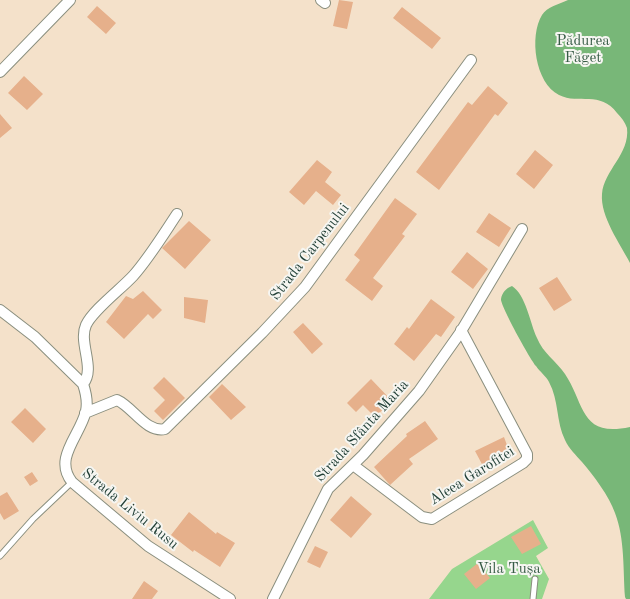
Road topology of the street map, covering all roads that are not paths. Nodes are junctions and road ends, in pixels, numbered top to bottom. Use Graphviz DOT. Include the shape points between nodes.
graph roads {
  1 [pos="70,0"];
  2 [pos="472,60"];
  3 [pos="0,72"];
  4 [pos="177,214"];
  5 [pos="522,228"];
  6 [pos="0,310"];
  7 [pos="461,330"];
  8 [pos="83,384"];
  9 [pos="85,413"];
  10 [pos="353,465"];
  11 [pos="72,482"];
  12 [pos="0,556"];
  13 [pos="535,579"];
  14 [pos="230,599"];
  15 [pos="273,599"];
  16 [pos="533,599"];
  1 -- 3 [label="street"];
  2 -- 9 [label="street, Strada Carpenului" via="305,287 164,429 152,428 118,400"];
  4 -- 8 [label="street, Strada Liviu Rusu" via="134,275 86,326 84,347 88,372"];
  5 -- 7 [label="street, Strada Sfânta Maria"];
  6 -- 8 [label="street" via="35,337"];
  7 -- 10 [label="street, Strada Sfânta Maria" via="419,391"];
  7 -- 10 [label="street, Aleea Garofitei" via="527,454 527,459 432,519 422,517"];
  8 -- 9 [label="street, Strada Liviu Rusu" via="86,394"];
  9 -- 11 [label="street, Strada Liviu Rusu" via="64,460 66,475"];
  10 -- 15 [label="street, Strada Sfânta Maria" via="328,489"];
  11 -- 12 [label="lane" via="33,519"];
  11 -- 14 [label="street, Strada Liviu Rusu" via="148,546"];
  13 -- 16 [label="lane"];
}
